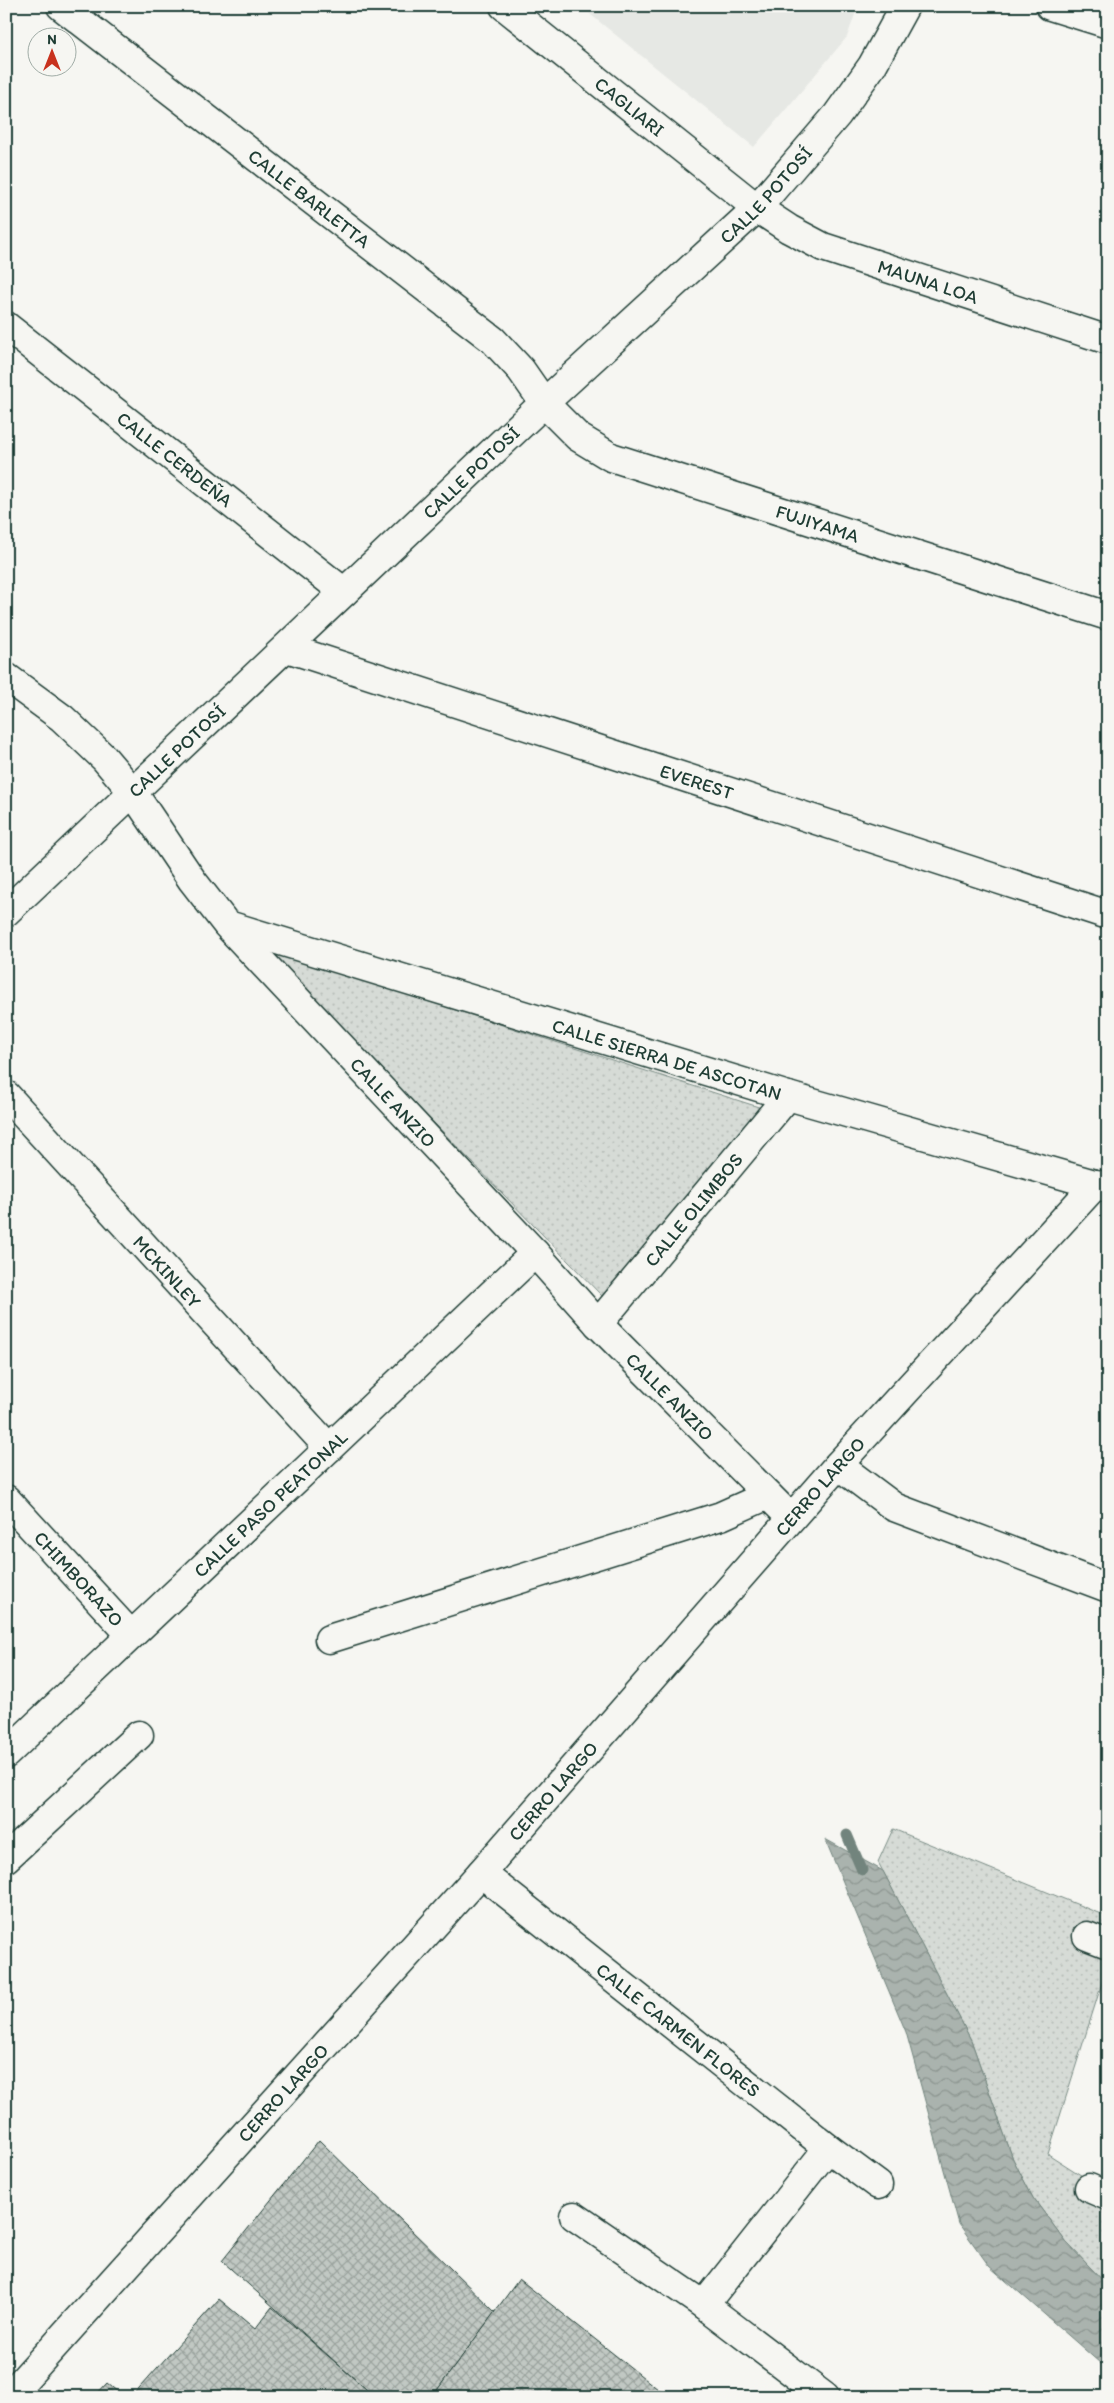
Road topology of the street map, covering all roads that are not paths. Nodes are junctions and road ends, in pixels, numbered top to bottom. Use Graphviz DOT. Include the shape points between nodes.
graph roads {
  1 [pos="61,6"];
  2 [pos="504,6"];
  3 [pos="905,6"];
  4 [pos="1050,6"];
  5 [pos="1108,24"];
  6 [pos="757,208"];
  7 [pos="6,326"];
  8 [pos="1108,340"];
  9 [pos="544,404"];
  10 [pos="344,592"];
  11 [pos="1108,616"];
  12 [pos="287,648"];
  13 [pos="6,677"];
  14 [pos="132,791"];
  15 [pos="6,912"];
  16 [pos="1108,915"];
  17 [pos="227,925"];
  18 [pos="6,1095"];
  19 [pos="788,1096"];
  20 [pos="1102,1186"];
  21 [pos="535,1253"];
  22 [pos="598,1324"];
  23 [pos="329,1448"];
  24 [pos="838,1465"];
  25 [pos="768,1495"];
  26 [pos="6,1499"];
  27 [pos="791,1518"];
  28 [pos="1108,1588"];
  29 [pos="131,1636"];
  30 [pos="329,1639"];
  31 [pos="139,1735"];
  32 [pos="6,1754"];
  33 [pos="6,1858"];
  34 [pos="480,1873"];
  35 [pos="828,2148"];
  36 [pos="878,2185"];
  37 [pos="574,2216"];
  38 [pos="704,2305"];
  39 [pos="8,2397"];
  40 [pos="826,2397"];
  1 -- 9 [label="street, CALLE BARLETTA" via="493,340 521,370"];
  2 -- 6 [label="street, CAGLIARI"];
  3 -- 6 [label="street, CALLE POTOSÍ" via="872,66 837,115"];
  4 -- 5 [label="street"];
  6 -- 8 [label="street, MAUNA LOA" via="822,247"];
  6 -- 9 [label="street, CALLE POTOSÍ"];
  7 -- 10 [label="street, CALLE CERDEÑA"];
  9 -- 10 [label="street, CALLE POTOSÍ"];
  9 -- 11 [label="street, FUJIYAMA" via="578,437 611,457"];
  10 -- 12 [label="street, CALLE POTOSÍ"];
  12 -- 14 [label="street, CALLE POTOSÍ"];
  12 -- 16 [label="street, EVEREST"];
  13 -- 14 [label="street, CALLE ANZIO" via="62,718 104,758"];
  14 -- 15 [label="street, CALLE POTOSÍ"];
  14 -- 17 [label="street, CALLE ANZIO" via="186,873"];
  17 -- 19 [label="street, CALLE SIERRA DE ASCOTAN"];
  17 -- 21 [label="street, CALLE ANZIO"];
  18 -- 23 [label="street, MCKINLEY"];
  19 -- 20 [label="street, CALLE SIERRA DE ASCOTAN"];
  19 -- 22 [label="street, CALLE OLIMBOS"];
  20 -- 24 [label="street, CERRO LARGO"];
  21 -- 22 [label="street, CALLE ANZIO"];
  21 -- 23 [label="street, CALLE PASO PEATONAL"];
  22 -- 25 [label="street, CALLE ANZIO"];
  23 -- 29 [label="street, CALLE PASO PEATONAL"];
  24 -- 27 [label="street, CERRO LARGO"];
  24 -- 28 [label="street" via="894,1508"];
  25 -- 27 [label="street, CALLE ANZIO"];
  25 -- 30 [label="street" via="721,1516"];
  26 -- 29 [label="street, CHIMBORAZO"];
  27 -- 34 [label="street, CERRO LARGO"];
  29 -- 32 [label="street, CALLE PASO PEATONAL"];
  31 -- 33 [label="street"];
  34 -- 35 [label="street, CALLE CARMEN FLORES"];
  34 -- 39 [label="street, CERRO LARGO"];
  35 -- 36 [label="street, CALLE CARMEN FLORES"];
  35 -- 38 [label="street"];
  37 -- 38 [label="street"];
  38 -- 40 [label="street"];
}
